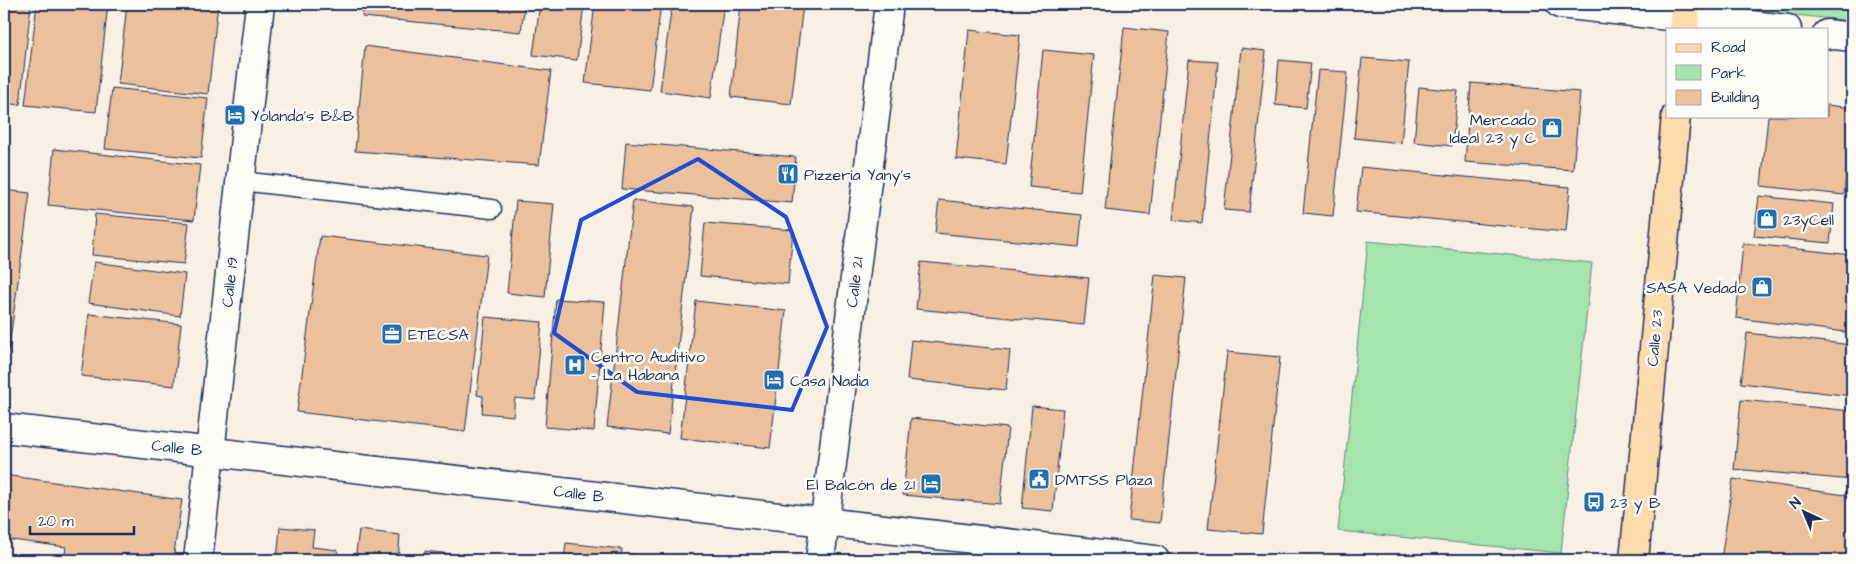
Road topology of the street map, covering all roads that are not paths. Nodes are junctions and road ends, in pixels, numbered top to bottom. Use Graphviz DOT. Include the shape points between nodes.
graph roads {
  1 [pos="260,4"];
  2 [pos="889,4"];
  3 [pos="1560,4"];
  4 [pos="1685,17"];
  5 [pos="1778,28"];
  6 [pos="1828,34"];
  7 [pos="1852,37"];
  8 [pos="1676,118"];
  9 [pos="240,181"];
  10 [pos="492,209"];
  11 [pos="4,428"];
  12 [pos="210,451"];
  13 [pos="824,521"];
  14 [pos="198,560"];
  15 [pos="820,560"];
  16 [pos="1155,560"];
  17 [pos="1634,560"];
  1 -- 9 [label="street, Calle 19"];
  2 -- 13 [label="street, Calle 21"];
  3 -- 4 [label="street"];
  4 -- 5 [label="street"];
  6 -- 7 [label="street"];
  8 -- 17 [label="main road, Calle 23"];
  9 -- 10 [label="lane"];
  9 -- 12 [label="street, Calle 19"];
  11 -- 12 [label="street, Calle B"];
  12 -- 13 [label="street, Calle B"];
  12 -- 14 [label="street, Calle 19"];
  13 -- 15 [label="street, Calle 21"];
  13 -- 16 [label="street, Calle B"];
}
